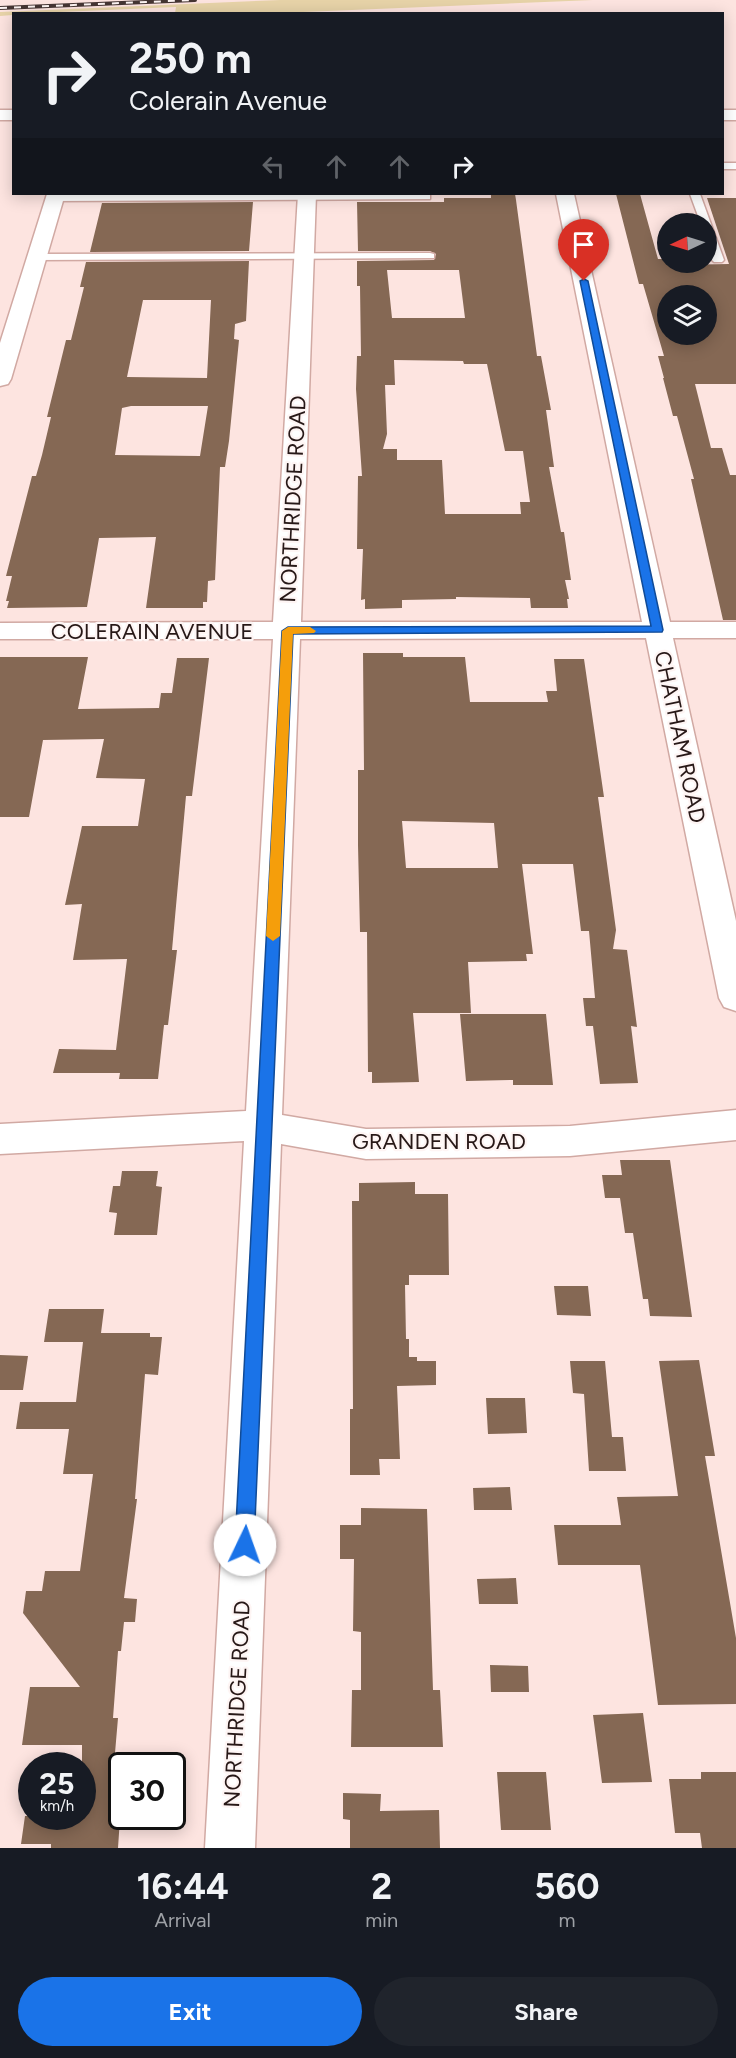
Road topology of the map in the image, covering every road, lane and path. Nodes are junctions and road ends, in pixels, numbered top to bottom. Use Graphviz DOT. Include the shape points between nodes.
graph roads {
  1 [pos="307,195"];
  2 [pos="565,195"];
  3 [pos="695,195"];
  4 [pos="55,196"];
  5 [pos="426,197"];
  6 [pos="702,213"];
  7 [pos="430,256"];
  8 [pos="37,257"];
  9 [pos="304,257"];
  10 [pos="717,257"];
  11 [pos="718,260"];
  12 [pos="0,379"];
  13 [pos="658,630"];
  14 [pos="736,630"];
  15 [pos="0,631"];
  16 [pos="288,631"];
  17 [pos="736,998"];
  18 [pos="264,1125"];
  19 [pos="736,1125"];
  20 [pos="0,1139"];
  21 [pos="230,1848"];
  1 -- 4 [label="lane"];
  1 -- 5 [label="lane"];
  1 -- 9 [label="street, NORTHRIDGE ROAD"];
  2 -- 13 [label="street, CHATHAM ROAD"];
  3 -- 6 [label="lane"];
  4 -- 8 [label="street"];
  7 -- 9 [label="lane"];
  8 -- 9 [label="lane"];
  8 -- 12 [label="street"];
  9 -- 16 [label="street, NORTHRIDGE ROAD"];
  10 -- 11 [label="lane"];
  13 -- 14 [label="street, COLERAIN AVENUE"];
  13 -- 16 [label="street, COLERAIN AVENUE"];
  13 -- 17 [label="street, CHATHAM ROAD"];
  15 -- 16 [label="street, COLERAIN AVENUE"];
  16 -- 18 [label="street, NORTHRIDGE ROAD"];
  18 -- 19 [label="street, GRANDEN ROAD" via="366,1144 570,1141"];
  18 -- 20 [label="street, GRANDEN ROAD"];
  18 -- 21 [label="street, NORTHRIDGE ROAD"];
}
